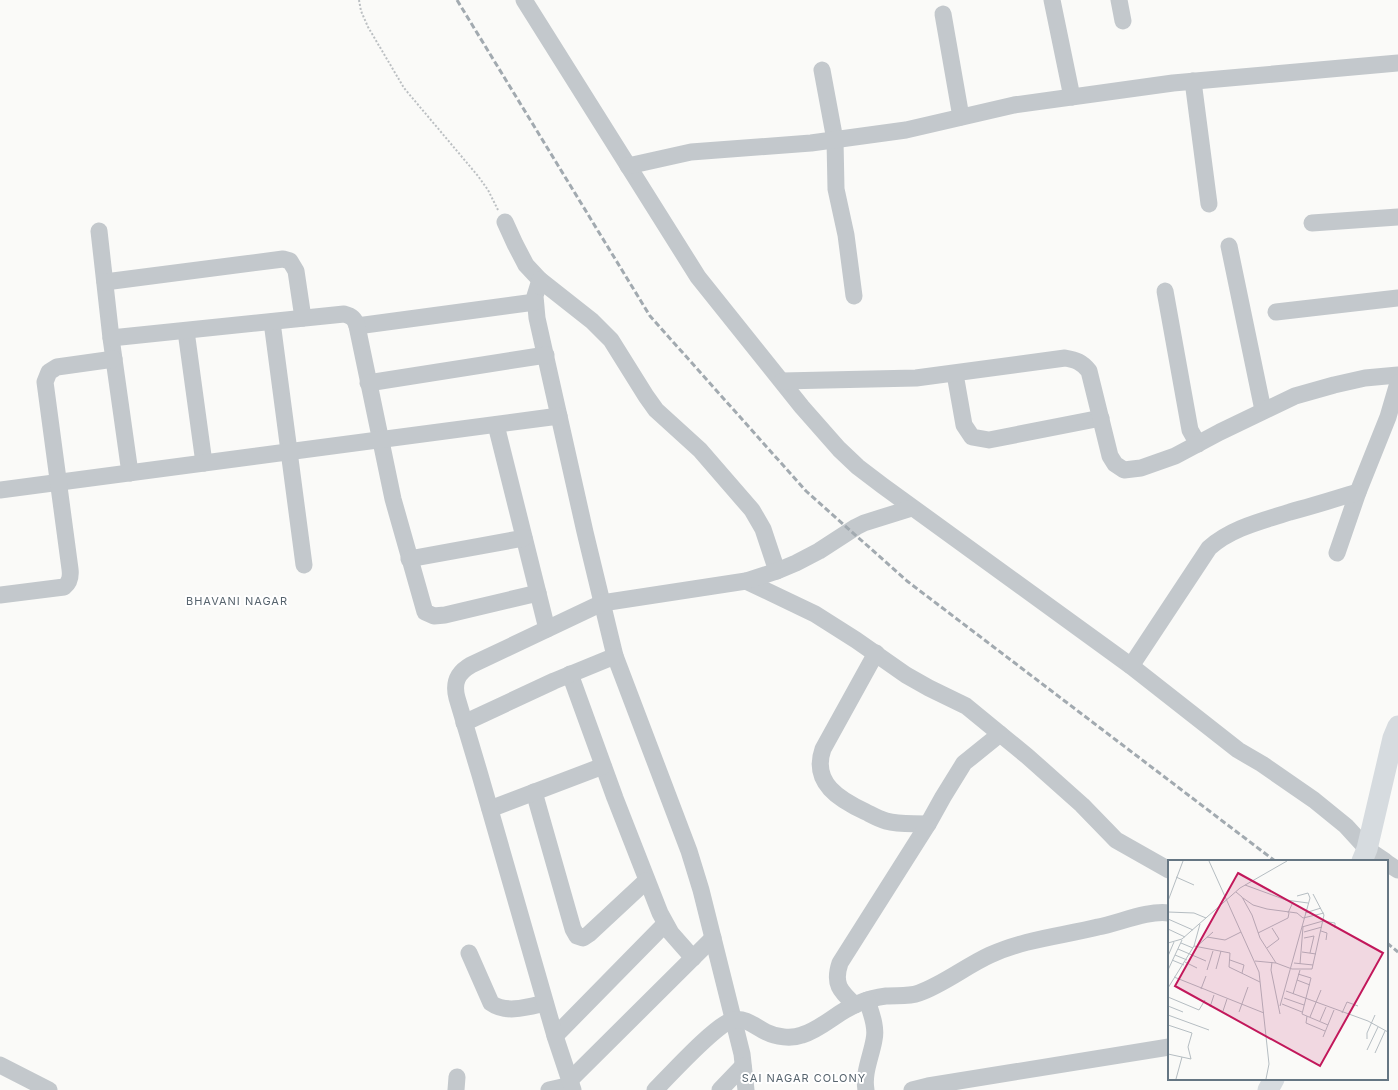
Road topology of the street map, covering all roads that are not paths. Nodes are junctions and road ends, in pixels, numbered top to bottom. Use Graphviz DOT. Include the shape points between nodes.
graph roads {
  1 [pos="524,0"];
  2 [pos="1052,0"];
  3 [pos="1119,0"];
  4 [pos="943,14"];
  5 [pos="1123,21"];
  6 [pos="1398,63"];
  7 [pos="822,70"];
  8 [pos="1193,81"];
  9 [pos="1072,97"];
  10 [pos="961,117"];
  11 [pos="835,140"];
  12 [pos="628,166"];
  13 [pos="1208,204"];
  14 [pos="1398,217"];
  15 [pos="505,222"];
  16 [pos="1312,224"];
  17 [pos="99,231"];
  18 [pos="1229,246"];
  19 [pos="540,280"];
  20 [pos="105,282"];
  21 [pos="1165,291"];
  22 [pos="854,296"];
  23 [pos="1398,298"];
  24 [pos="535,302"];
  25 [pos="1276,312"];
  26 [pos="303,318"];
  27 [pos="272,322"];
  28 [pos="357,326"];
  29 [pos="186,331"];
  30 [pos="111,338"];
  31 [pos="546,356"];
  32 [pos="114,359"];
  33 [pos="955,374"];
  34 [pos="1398,375"];
  35 [pos="782,381"];
  36 [pos="368,383"];
  37 [pos="1398,383"];
  38 [pos="1263,410"];
  39 [pos="559,416"];
  40 [pos="1101,418"];
  41 [pos="496,425"];
  42 [pos="380,441"];
  43 [pos="1198,444"];
  44 [pos="289,453"];
  45 [pos="204,463"];
  46 [pos="130,473"];
  47 [pos="58,482"];
  48 [pos="0,490"];
  49 [pos="1358,492"];
  50 [pos="912,508"];
  51 [pos="524,538"];
  52 [pos="1337,553"];
  53 [pos="409,559"];
  54 [pos="304,565"];
  55 [pos="777,571"];
  56 [pos="746,581"];
  57 [pos="0,592"];
  58 [pos="538,593"];
  59 [pos="602,603"];
  60 [pos="547,629"];
  61 [pos="876,653"];
  62 [pos="615,656"];
  63 [pos="1131,666"];
  64 [pos="570,674"];
  65 [pos="464,723"];
  66 [pos="1398,726"];
  67 [pos="1000,734"];
  68 [pos="604,766"];
  69 [pos="534,792"];
  70 [pos="490,809"];
  71 [pos="928,824"];
  72 [pos="1365,855"];
  73 [pos="1380,860"];
  74 [pos="1388,863"];
  75 [pos="1168,869"];
  76 [pos="1398,870"];
  77 [pos="646,881"];
  78 [pos="1168,913"];
  79 [pos="665,924"];
  80 [pos="714,938"];
  81 [pos="469,953"];
  82 [pos="693,958"];
  83 [pos="861,1002"];
  84 [pos="545,1003"];
  85 [pos="734,1019"];
  86 [pos="554,1036"];
  87 [pos="1168,1047"];
  88 [pos="0,1065"];
  89 [pos="743,1066"];
  90 [pos="1273,1080"];
  91 [pos="571,1085"];
  92 [pos="49,1090"];
  93 [pos="549,1090"];
  94 [pos="655,1090"];
  95 [pos="720,1090"];
  96 [pos="746,1090"];
  97 [pos="866,1090"];
  98 [pos="912,1090"];
  99 [pos="1268,1090"];
  1 -- 12 [label="street"];
  2 -- 9 [label="street"];
  3 -- 5 [label="street"];
  4 -- 10 [label="street"];
  6 -- 8 [label="street"];
  7 -- 11 [label="street"];
  8 -- 9 [label="street"];
  8 -- 13 [label="street"];
  9 -- 10 [label="street" via="1014,105"];
  10 -- 11 [label="street" via="906,130"];
  11 -- 12 [label="street" via="697,152"];
  11 -- 22 [label="street" via="836,189 846,235"];
  12 -- 35 [label="street" via="698,277"];
  14 -- 16 [label="street"];
  15 -- 19 [label="street" via="526,264"];
  17 -- 20 [label="street"];
  18 -- 38 [label="street"];
  19 -- 24 [label="street"];
  19 -- 55 [label="street" via="592,321 611,340 656,410 700,450 752,510 763,529"];
  20 -- 26 [label="street" via="283,258 290,261 296,271"];
  20 -- 30 [label="street"];
  21 -- 43 [label="street" via="1190,430"];
  23 -- 25 [label="street"];
  24 -- 28 [label="street"];
  24 -- 31 [label="street"];
  26 -- 27 [label="street"];
  26 -- 28 [label="street" via="344,314 350,315"];
  27 -- 29 [label="street"];
  27 -- 44 [label="street"];
  28 -- 36 [label="street"];
  29 -- 30 [label="street"];
  29 -- 45 [label="street"];
  30 -- 32 [label="street"];
  31 -- 36 [label="street"];
  31 -- 39 [label="street"];
  32 -- 46 [label="street"];
  32 -- 47 [label="street" via="58,367 49,372 45,382"];
  33 -- 35 [label="street" via="916,378"];
  33 -- 40 [label="street" via="1066,358 1076,360 1084,364 1089,371"];
  33 -- 40 [label="street" via="964,425 972,437 990,440"];
  34 -- 38 [label="street" via="1365,378 1334,385 1295,396"];
  35 -- 50 [label="street" via="838,449"];
  36 -- 42 [label="street"];
  37 -- 49 [label="street" via="1388,418"];
  38 -- 43 [label="street"];
  39 -- 41 [label="street"];
  39 -- 59 [label="street"];
  40 -- 43 [label="street" via="1110,456 1115,464 1124,470 1141,468 1175,456"];
  41 -- 42 [label="street"];
  41 -- 51 [label="street"];
  42 -- 44 [label="street"];
  42 -- 53 [label="street"];
  44 -- 45 [label="street"];
  44 -- 54 [label="street"];
  45 -- 46 [label="street"];
  46 -- 47 [label="street"];
  47 -- 48 [label="street"];
  47 -- 57 [label="street" via="70,569 68,583 64,587"];
  49 -- 52 [label="street"];
  49 -- 63 [label="street" via="1241,528 1218,540 1209,548"];
  50 -- 55 [label="street" via="856,527 819,551"];
  50 -- 63 [label="street"];
  51 -- 53 [label="street"];
  51 -- 58 [label="street"];
  53 -- 58 [label="street" via="425,612 434,616"];
  55 -- 56 [label="street"];
  56 -- 59 [label="street"];
  56 -- 61 [label="street" via="815,614"];
  58 -- 60 [label="street"];
  59 -- 60 [label="street"];
  59 -- 62 [label="street"];
  60 -- 65 [label="street" via="464,669 457,678 455,690"];
  61 -- 67 [label="street" via="906,675 966,706"];
  61 -- 71 [label="street" via="823,749 820,758 822,774 826,785 835,794 884,821"];
  62 -- 64 [label="street"];
  62 -- 80 [label="street" via="688,851"];
  63 -- 72 [label="street" via="1238,750 1314,800 1346,826"];
  64 -- 65 [label="street"];
  64 -- 68 [label="street"];
  65 -- 70 [label="street"];
  66 -- 72 [label="main road"];
  67 -- 71 [label="street" via="964,763"];
  67 -- 75 [label="street" via="1076,800 1116,840"];
  68 -- 69 [label="street"];
  68 -- 77 [label="street"];
  69 -- 70 [label="street"];
  69 -- 77 [label="street" via="577,936 583,938 590,934"];
  70 -- 84 [label="street"];
  71 -- 83 [label="street" via="840,963 837,972 838,983 843,994"];
  72 -- 73 [label="street"];
  74 -- 76 [label="street"];
  77 -- 79 [label="street"];
  78 -- 83 [label="street" via="1152,914 1098,928 1030,941 990,954 917,994 885,996"];
  79 -- 82 [label="street"];
  79 -- 86 [label="street"];
  80 -- 82 [label="street"];
  80 -- 85 [label="street"];
  81 -- 84 [label="street" via="491,1003 496,1007 505,1009"];
  82 -- 91 [label="street"];
  83 -- 85 [label="street" via="817,1028 795,1037 774,1035 747,1021"];
  83 -- 97 [label="street" via="874,1023 875,1032 865,1076"];
  84 -- 86 [label="street"];
  85 -- 89 [label="street"];
  85 -- 94 [label="street" via="702,1042"];
  86 -- 91 [label="street"];
  87 -- 98 [label="street"];
  88 -- 92 [label="street"];
  89 -- 95 [label="street"];
  89 -- 96 [label="street"];
  90 -- 99 [label="main road"];
  91 -- 93 [label="street"];
}
